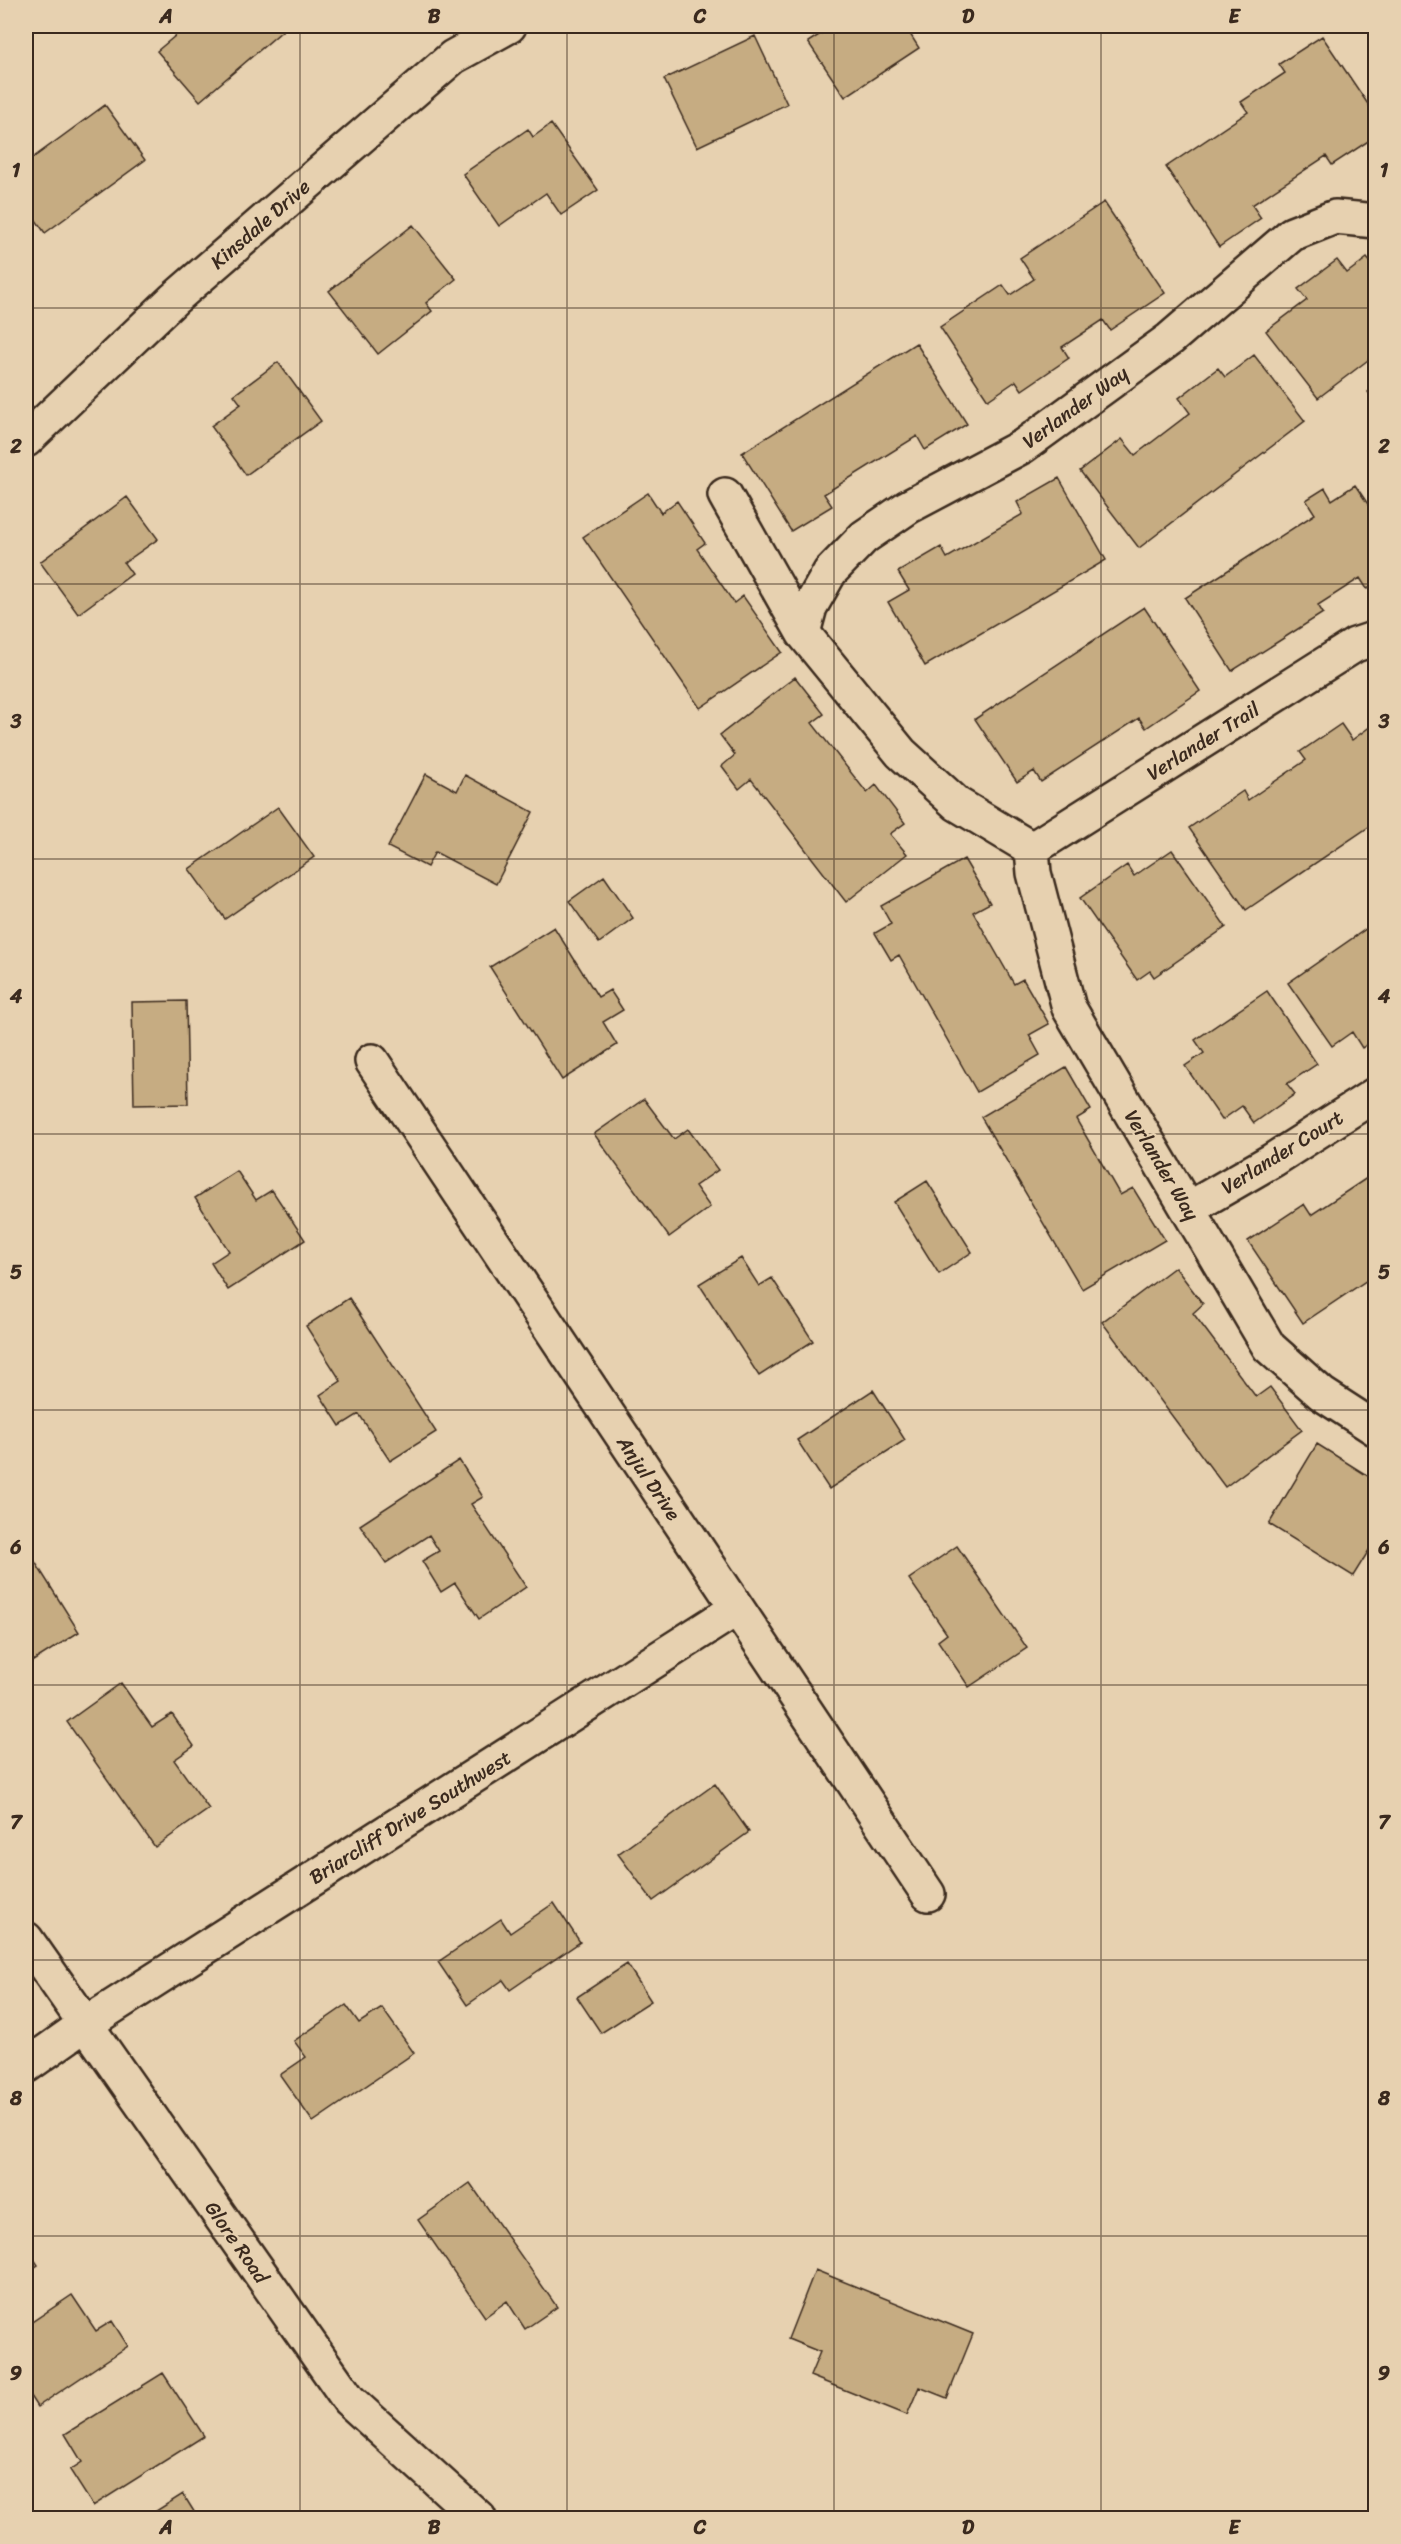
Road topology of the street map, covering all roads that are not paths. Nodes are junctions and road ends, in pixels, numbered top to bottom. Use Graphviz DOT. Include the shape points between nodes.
graph roads {
  1 [pos="509,26"];
  2 [pos="1376,221"];
  3 [pos="26,440"];
  4 [pos="725,495"];
  5 [pos="802,633"];
  6 [pos="1376,638"];
  7 [pos="1032,849"];
  8 [pos="372,1060"];
  9 [pos="1376,1094"];
  10 [pos="1188,1209"];
  11 [pos="1376,1429"];
  12 [pos="736,1609"];
  13 [pos="928,1894"];
  14 [pos="26,1939"];
  15 [pos="84,2025"];
  16 [pos="26,2066"];
  17 [pos="479,2518"];
  1 -- 3 [label="street, Kinsdale Drive" via="453,57 174,298"];
  2 -- 5 [label="street, Verlander Way" via="1335,217 1292,234 1170,339 1023,446 908,507 864,537 830,572 810,607"];
  4 -- 5 [label="street"];
  5 -- 7 [label="street" via="900,753 957,804"];
  6 -- 7 [label="street, Verlander Trail" via="1355,645"];
  7 -- 10 [label="street, Verlander Way" via="1034,873 1069,1008"];
  8 -- 12 [label="street, Anjul Drive"];
  9 -- 10 [label="street, Verlander Court"];
  10 -- 11 [label="street, Verlander Way" via="1269,1347 1322,1394"];
  12 -- 13 [label="street, Anjul Drive"];
  12 -- 15 [label="street, Briarcliff Drive Southwest"];
  14 -- 15 [label="street, Glore Road"];
  15 -- 16 [label="street, Briarcliff Drive Southwest"];
  15 -- 17 [label="street, Glore Road" via="349,2400"];
}
